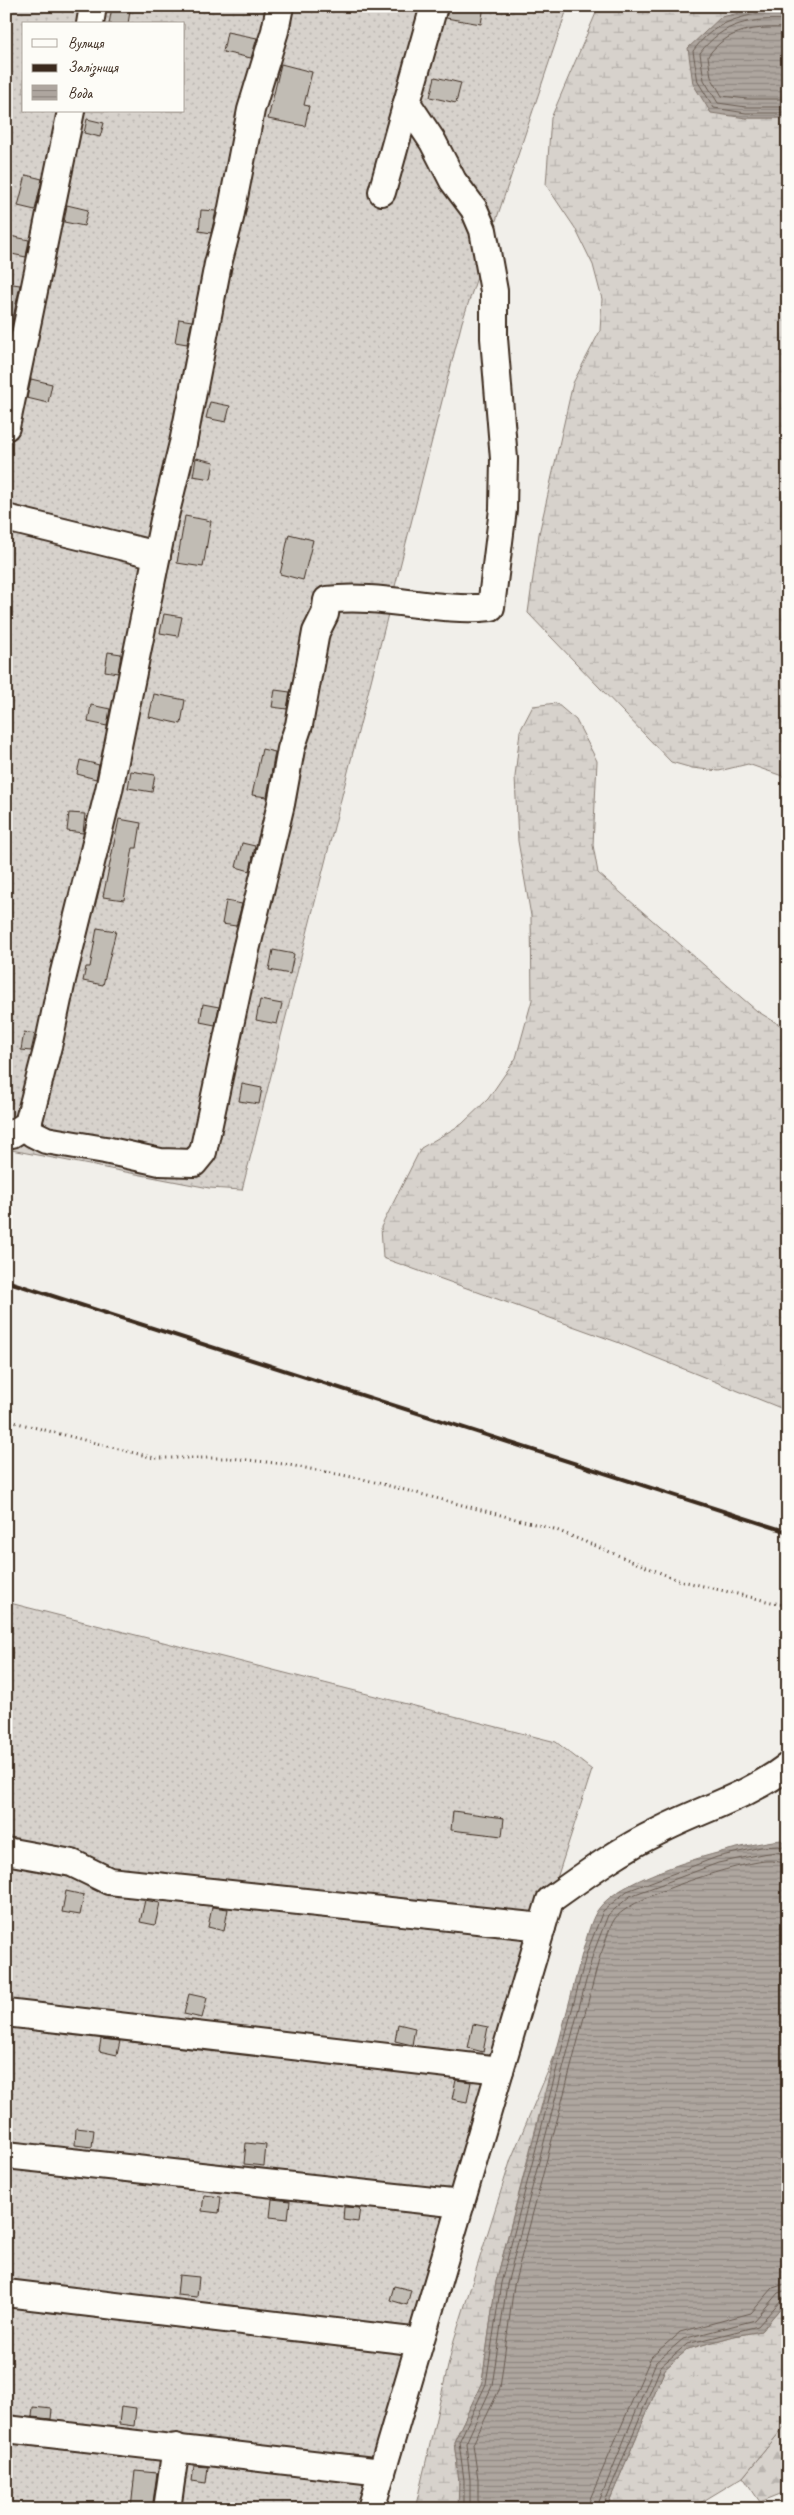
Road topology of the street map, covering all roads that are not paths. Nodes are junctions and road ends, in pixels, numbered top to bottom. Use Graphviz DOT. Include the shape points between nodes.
graph roads {
  1 [pos="93,6"];
  2 [pos="280,6"];
  3 [pos="434,6"];
  4 [pos="90,22"];
  5 [pos="407,103"];
  6 [pos="71,112"];
  7 [pos="382,192"];
  8 [pos="6,427"];
  9 [pos="6,518"];
  10 [pos="157,555"];
  11 [pos="17,1129"];
  12 [pos="788,1766"];
  13 [pos="6,1851"];
  14 [pos="542,1927"];
  15 [pos="6,2013"];
  16 [pos="500,2070"];
  17 [pos="6,2155"];
  18 [pos="461,2204"];
  19 [pos="6,2293"];
  20 [pos="420,2342"];
  21 [pos="6,2429"];
  22 [pos="176,2447"];
  23 [pos="382,2472"];
  24 [pos="167,2509"];
  25 [pos="371,2509"];
  1 -- 4 [label="street"];
  2 -- 10 [label="street" via="251,110"];
  3 -- 5 [label="street"];
  5 -- 7 [label="street"];
  5 -- 11 [label="street" via="433,142 453,181 474,209 483,230 493,282 504,460 503,509 492,607 456,610 358,599 327,600 316,632 203,1152 194,1163 160,1162 46,1140"];
  6 -- 8 [label="street"];
  9 -- 10 [label="street"];
  10 -- 11 [label="street" via="109,790 49,1042"];
  12 -- 14 [label="street" via="708,1811 615,1853 550,1900"];
  13 -- 14 [label="street" via="72,1863 109,1881"];
  14 -- 16 [label="street"];
  15 -- 16 [label="street"];
  16 -- 18 [label="street"];
  17 -- 18 [label="street"];
  18 -- 20 [label="street"];
  19 -- 20 [label="street"];
  20 -- 23 [label="street"];
  21 -- 22 [label="street"];
  22 -- 23 [label="street"];
  22 -- 24 [label="street"];
  23 -- 25 [label="street"];
}
